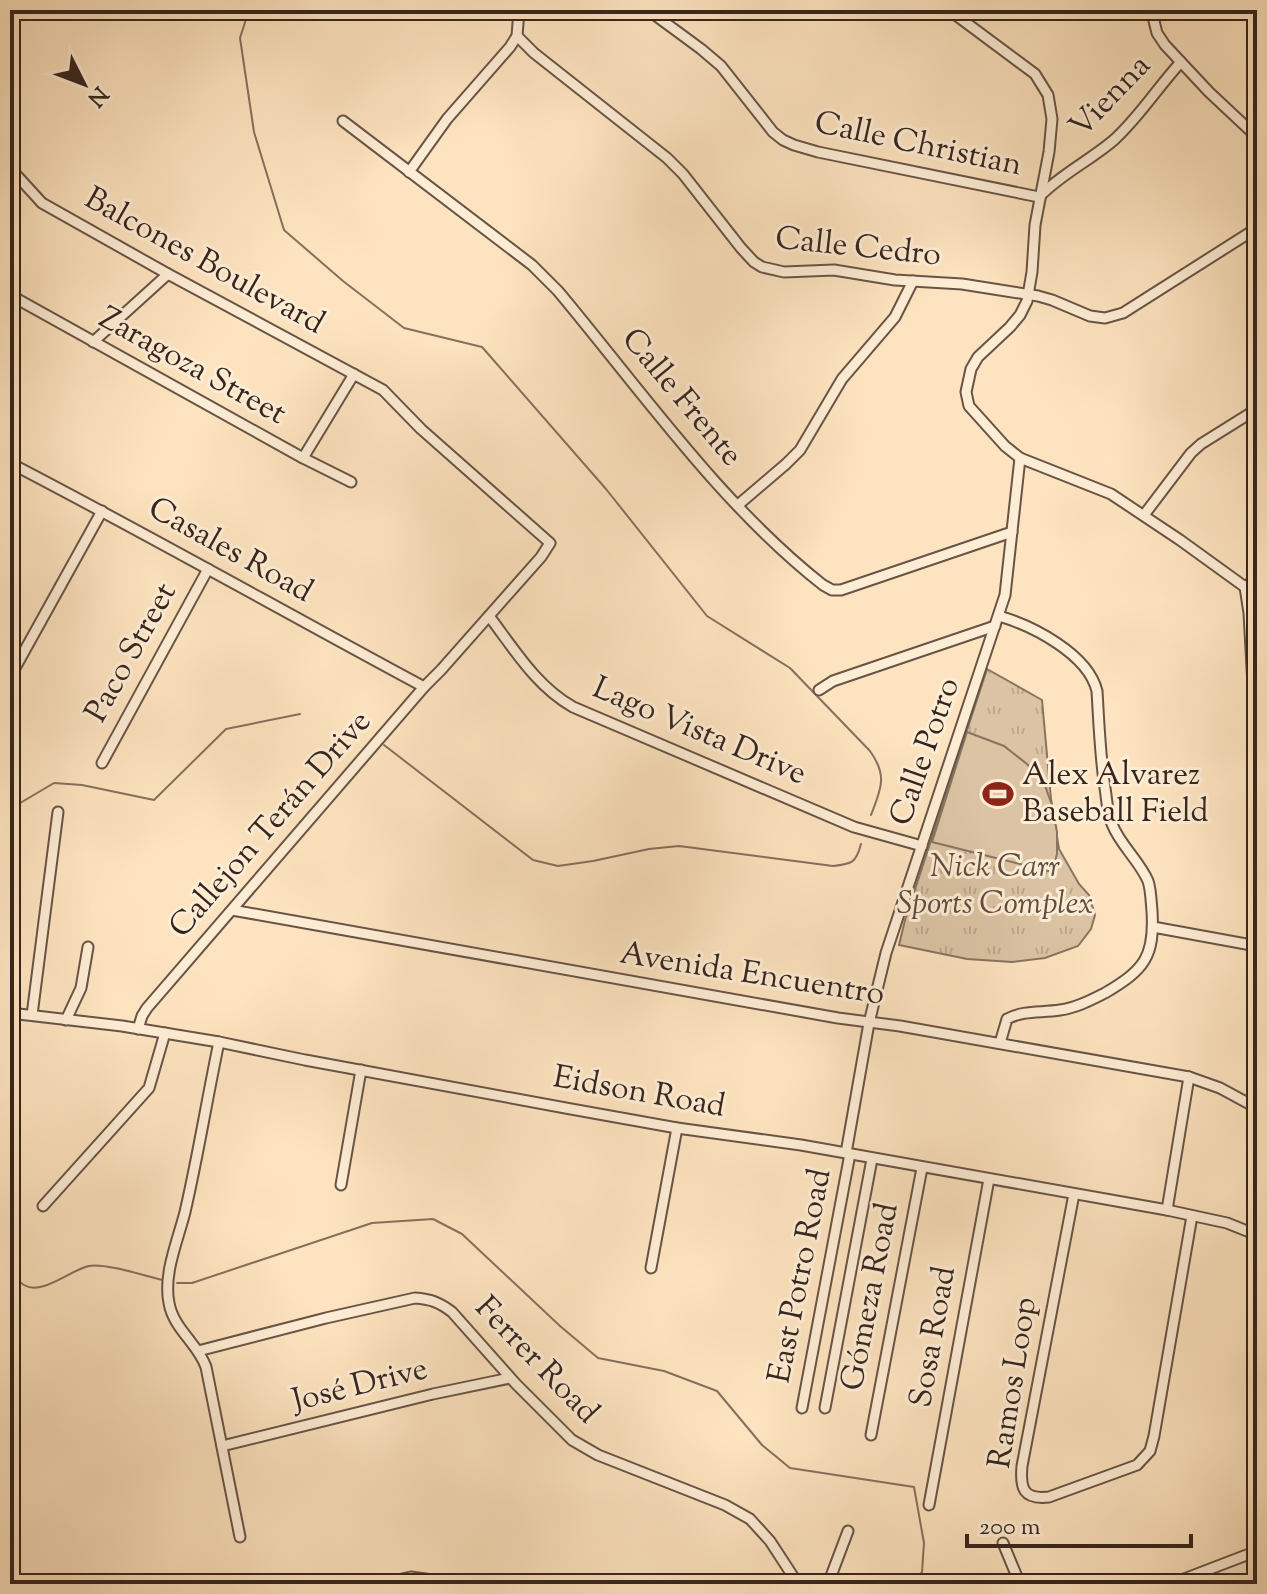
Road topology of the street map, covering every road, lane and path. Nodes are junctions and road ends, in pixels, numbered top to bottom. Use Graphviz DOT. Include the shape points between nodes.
graph roads {
  1 [pos="519,10"];
  2 [pos="648,10"];
  3 [pos="949,10"];
  4 [pos="1156,10"];
  5 [pos="517,36"];
  6 [pos="1181,62"];
  7 [pos="343,121"];
  8 [pos="1257,137"];
  9 [pos="10,168"];
  10 [pos="409,172"];
  11 [pos="1039,197"];
  12 [pos="1257,228"];
  13 [pos="168,274"];
  14 [pos="913,281"];
  15 [pos="10,295"];
  16 [pos="1028,295"];
  17 [pos="93,342"];
  18 [pos="354,374"];
  19 [pos="1257,409"];
  20 [pos="303,458"];
  21 [pos="1020,458"];
  22 [pos="10,463"];
  23 [pos="351,482"];
  24 [pos="738,505"];
  25 [pos="102,511"];
  26 [pos="1144,515"];
  27 [pos="1012,532"];
  28 [pos="550,543"];
  29 [pos="208,569"];
  30 [pos="1257,578"];
  31 [pos="1245,587"];
  32 [pos="489,616"];
  33 [pos="997,621"];
  34 [pos="10,677"];
  35 [pos="424,687"];
  36 [pos="819,690"];
  37 [pos="1257,759"];
  38 [pos="102,763"];
  39 [pos="58,812"];
  40 [pos="922,846"];
  41 [pos="232,910"];
  42 [pos="1153,927"];
  43 [pos="1257,946"];
  44 [pos="88,947"];
  45 [pos="10,1013"];
  46 [pos="32,1015"];
  47 [pos="66,1020"];
  48 [pos="869,1023"];
  49 [pos="138,1029"];
  50 [pos="165,1033"];
  51 [pos="219,1042"];
  52 [pos="1000,1043"];
  53 [pos="361,1070"];
  54 [pos="1189,1077"];
  55 [pos="1257,1108"];
  56 [pos="677,1128"];
  57 [pos="848,1154"];
  58 [pos="872,1159"];
  59 [pos="922,1168"];
  60 [pos="989,1179"];
  61 [pos="341,1185"];
  62 [pos="1074,1194"];
  63 [pos="43,1206"];
  64 [pos="1167,1210"];
  65 [pos="1192,1216"];
  66 [pos="1257,1235"];
  67 [pos="651,1268"];
  68 [pos="198,1351"];
  69 [pos="510,1378"];
  70 [pos="802,1408"];
  71 [pos="825,1408"];
  72 [pos="871,1435"];
  73 [pos="222,1446"];
  74 [pos="929,1505"];
  75 [pos="848,1531"];
  76 [pos="240,1537"];
  77 [pos="1003,1543"];
  78 [pos="1257,1551"];
  79 [pos="1177,1583"];
  80 [pos="380,1584"];
  81 [pos="461,1584"];
  82 [pos="798,1584"];
  83 [pos="828,1584"];
  84 [pos="1020,1584"];
  1 -- 5 [label="street"];
  2 -- 11 [label="street, Calle Christian" via="721,66 773,132 794,145"];
  3 -- 11 [label="street" via="1035,74 1048,95 1052,131"];
  4 -- 6 [label="street" via="1157,33"];
  5 -- 10 [label="street"];
  5 -- 14 [label="street, Calle Cedro" via="667,158 762,267"];
  6 -- 8 [label="street"];
  6 -- 11 [label="street, Vienna" via="1120,134"];
  7 -- 10 [label="street, Calle Frente"];
  9 -- 13 [label="street, Balcones Boulevard" via="42,203"];
  10 -- 24 [label="street, Calle Frente" via="549,281"];
  11 -- 16 [label="street"];
  12 -- 16 [label="street, Calle Cedro" via="1114,317 1090,316"];
  13 -- 17 [label="street"];
  13 -- 18 [label="street, Balcones Boulevard"];
  14 -- 16 [label="street, Calle Cedro"];
  14 -- 24 [label="street" via="895,317 842,379 800,450"];
  15 -- 17 [label="street, Zaragoza Street"];
  16 -- 21 [label="street" via="1020,315 978,357 966,392 976,415"];
  17 -- 20 [label="street, Zaragoza Street"];
  18 -- 20 [label="street"];
  18 -- 28 [label="street, Balcones Boulevard" via="383,390"];
  19 -- 26 [label="street" via="1191,453"];
  20 -- 23 [label="street, Zaragoza Street"];
  21 -- 26 [label="street" via="1111,494"];
  21 -- 27 [label="street, Calle Potro"];
  22 -- 25 [label="street, Casales Road"];
  24 -- 27 [label="street, Calle Frente" via="832,590"];
  25 -- 29 [label="street, Casales Road"];
  25 -- 34 [label="street"];
  26 -- 31 [label="street"];
  27 -- 33 [label="street, Calle Potro"];
  28 -- 32 [label="street, Callejon Terán Drive"];
  29 -- 35 [label="street, Casales Road"];
  29 -- 38 [label="street, Paco Street"];
  30 -- 31 [label="street"];
  31 -- 37 [label="street"];
  32 -- 35 [label="street, Callejon Terán Drive"];
  32 -- 40 [label="street, Lago Vista Drive" via="543,685 573,707 854,827"];
  33 -- 36 [label="street"];
  33 -- 40 [label="street, Calle Potro"];
  33 -- 42 [label="street" via="1020,622 1044,635 1095,680 1108,812 1148,881"];
  35 -- 41 [label="street, Callejon Terán Drive"];
  39 -- 46 [label="street"];
  40 -- 48 [label="street, Calle Potro"];
  41 -- 48 [label="street, Avenida Encuentro"];
  41 -- 49 [label="street, Callejon Terán Drive" via="147,1008"];
  42 -- 43 [label="street"];
  42 -- 52 [label="street" via="1146,960 1137,971 1083,1004 1007,1019"];
  44 -- 47 [label="street" via="81,988"];
  45 -- 46 [label="street, Eidson Road"];
  46 -- 47 [label="street, Eidson Road"];
  47 -- 49 [label="street, Eidson Road"];
  48 -- 52 [label="street, Avenida Encuentro"];
  48 -- 57 [label="street, Calle Potro"];
  49 -- 50 [label="street, Eidson Road"];
  50 -- 51 [label="street, Eidson Road"];
  50 -- 63 [label="street" via="149,1088"];
  51 -- 53 [label="street, Eidson Road"];
  51 -- 68 [label="street" via="168,1290 170,1311"];
  52 -- 54 [label="street, Avenida Encuentro"];
  53 -- 56 [label="street, Eidson Road"];
  53 -- 61 [label="street"];
  54 -- 55 [label="street, Avenida Encuentro"];
  54 -- 64 [label="street"];
  56 -- 57 [label="street, Eidson Road"];
  56 -- 67 [label="street"];
  57 -- 58 [label="street, Eidson Road"];
  57 -- 70 [label="street, East Potro Road"];
  58 -- 59 [label="street, Eidson Road"];
  58 -- 71 [label="street"];
  59 -- 60 [label="street, Eidson Road"];
  59 -- 72 [label="street, Gómeza Road"];
  60 -- 62 [label="street, Eidson Road"];
  60 -- 74 [label="street, Sosa Road"];
  62 -- 64 [label="street, Eidson Road"];
  62 -- 65 [label="street, Ramos Loop" via="1022,1466 1024,1490 1035,1498 1137,1465 1150,1451"];
  64 -- 65 [label="street, Eidson Road"];
  65 -- 66 [label="street, Eidson Road"];
  68 -- 69 [label="street, Ferrer Road" via="369,1308 428,1299 452,1312"];
  68 -- 73 [label="street"];
  69 -- 73 [label="street, José Drive"];
  69 -- 82 [label="street, Ferrer Road" via="580,1446 750,1519"];
  73 -- 76 [label="street"];
  75 -- 83 [label="street"];
  77 -- 84 [label="street"];
  78 -- 79 [label="street"];
  80 -- 81 [label="street" via="411,1577"];
}
